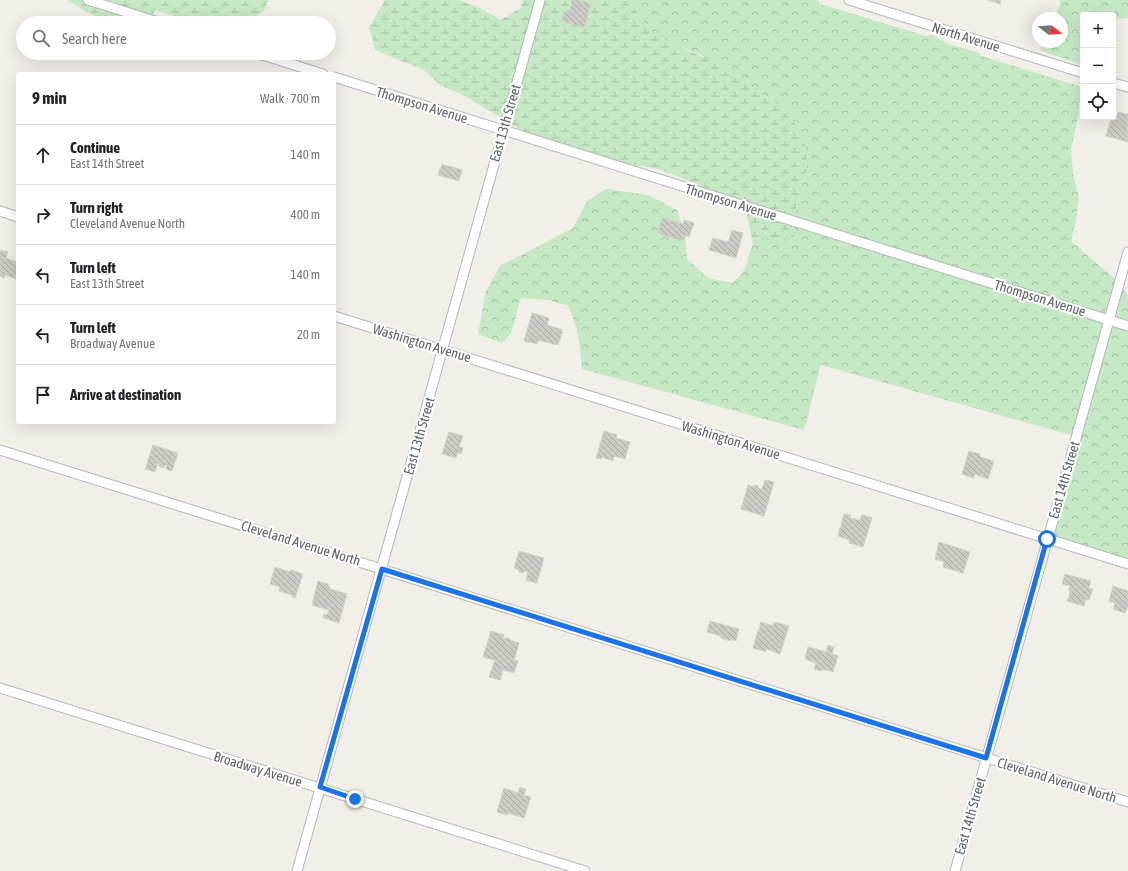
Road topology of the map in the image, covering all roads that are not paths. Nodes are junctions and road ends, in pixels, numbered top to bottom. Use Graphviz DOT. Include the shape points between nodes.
graph roads {
  1 [pos="88,0"];
  2 [pos="540,0"];
  3 [pos="849,0"];
  4 [pos="139,16"];
  5 [pos="278,60"];
  6 [pos="317,72"];
  7 [pos="1080,72"];
  8 [pos="336,78"];
  9 [pos="1116,84"];
  10 [pos="1128,87"];
  11 [pos="503,130"];
  12 [pos="0,211"];
  13 [pos="16,216"];
  14 [pos="1128,252"];
  15 [pos="336,317"];
  16 [pos="1109,320"];
  17 [pos="1128,326"];
  18 [pos="442,350"];
  19 [pos="0,450"];
  20 [pos="1047,539"];
  21 [pos="1128,564"];
  22 [pos="382,569"];
  23 [pos="0,688"];
  24 [pos="986,758"];
  25 [pos="320,787"];
  26 [pos="1128,802"];
  27 [pos="297,871"];
  28 [pos="585,871"];
  29 [pos="955,871"];
  1 -- 4 [label="street"];
  2 -- 11 [label="street, East 13th Street"];
  3 -- 7 [label="street, North Avenue"];
  5 -- 6 [label="street"];
  8 -- 11 [label="street, Thompson Avenue"];
  9 -- 10 [label="street"];
  11 -- 16 [label="street, Thompson Avenue"];
  11 -- 18 [label="street, East 13th Street"];
  12 -- 13 [label="street"];
  14 -- 16 [label="street, East 14th Street"];
  15 -- 18 [label="street, Washington Avenue"];
  16 -- 17 [label="street, Thompson Avenue"];
  16 -- 20 [label="street, East 14th Street"];
  18 -- 20 [label="street, Washington Avenue"];
  18 -- 22 [label="street, East 13th Street"];
  19 -- 22 [label="street, Cleveland Avenue North"];
  20 -- 21 [label="street, Washington Avenue"];
  20 -- 24 [label="street, East 14th Street"];
  22 -- 24 [label="street, Cleveland Avenue North"];
  22 -- 25 [label="street, East 13th Street"];
  23 -- 25 [label="street, Broadway Avenue"];
  24 -- 26 [label="street, Cleveland Avenue North"];
  24 -- 29 [label="street, East 14th Street"];
  25 -- 27 [label="street, East 13th Street"];
  25 -- 28 [label="street, Broadway Avenue"];
}
